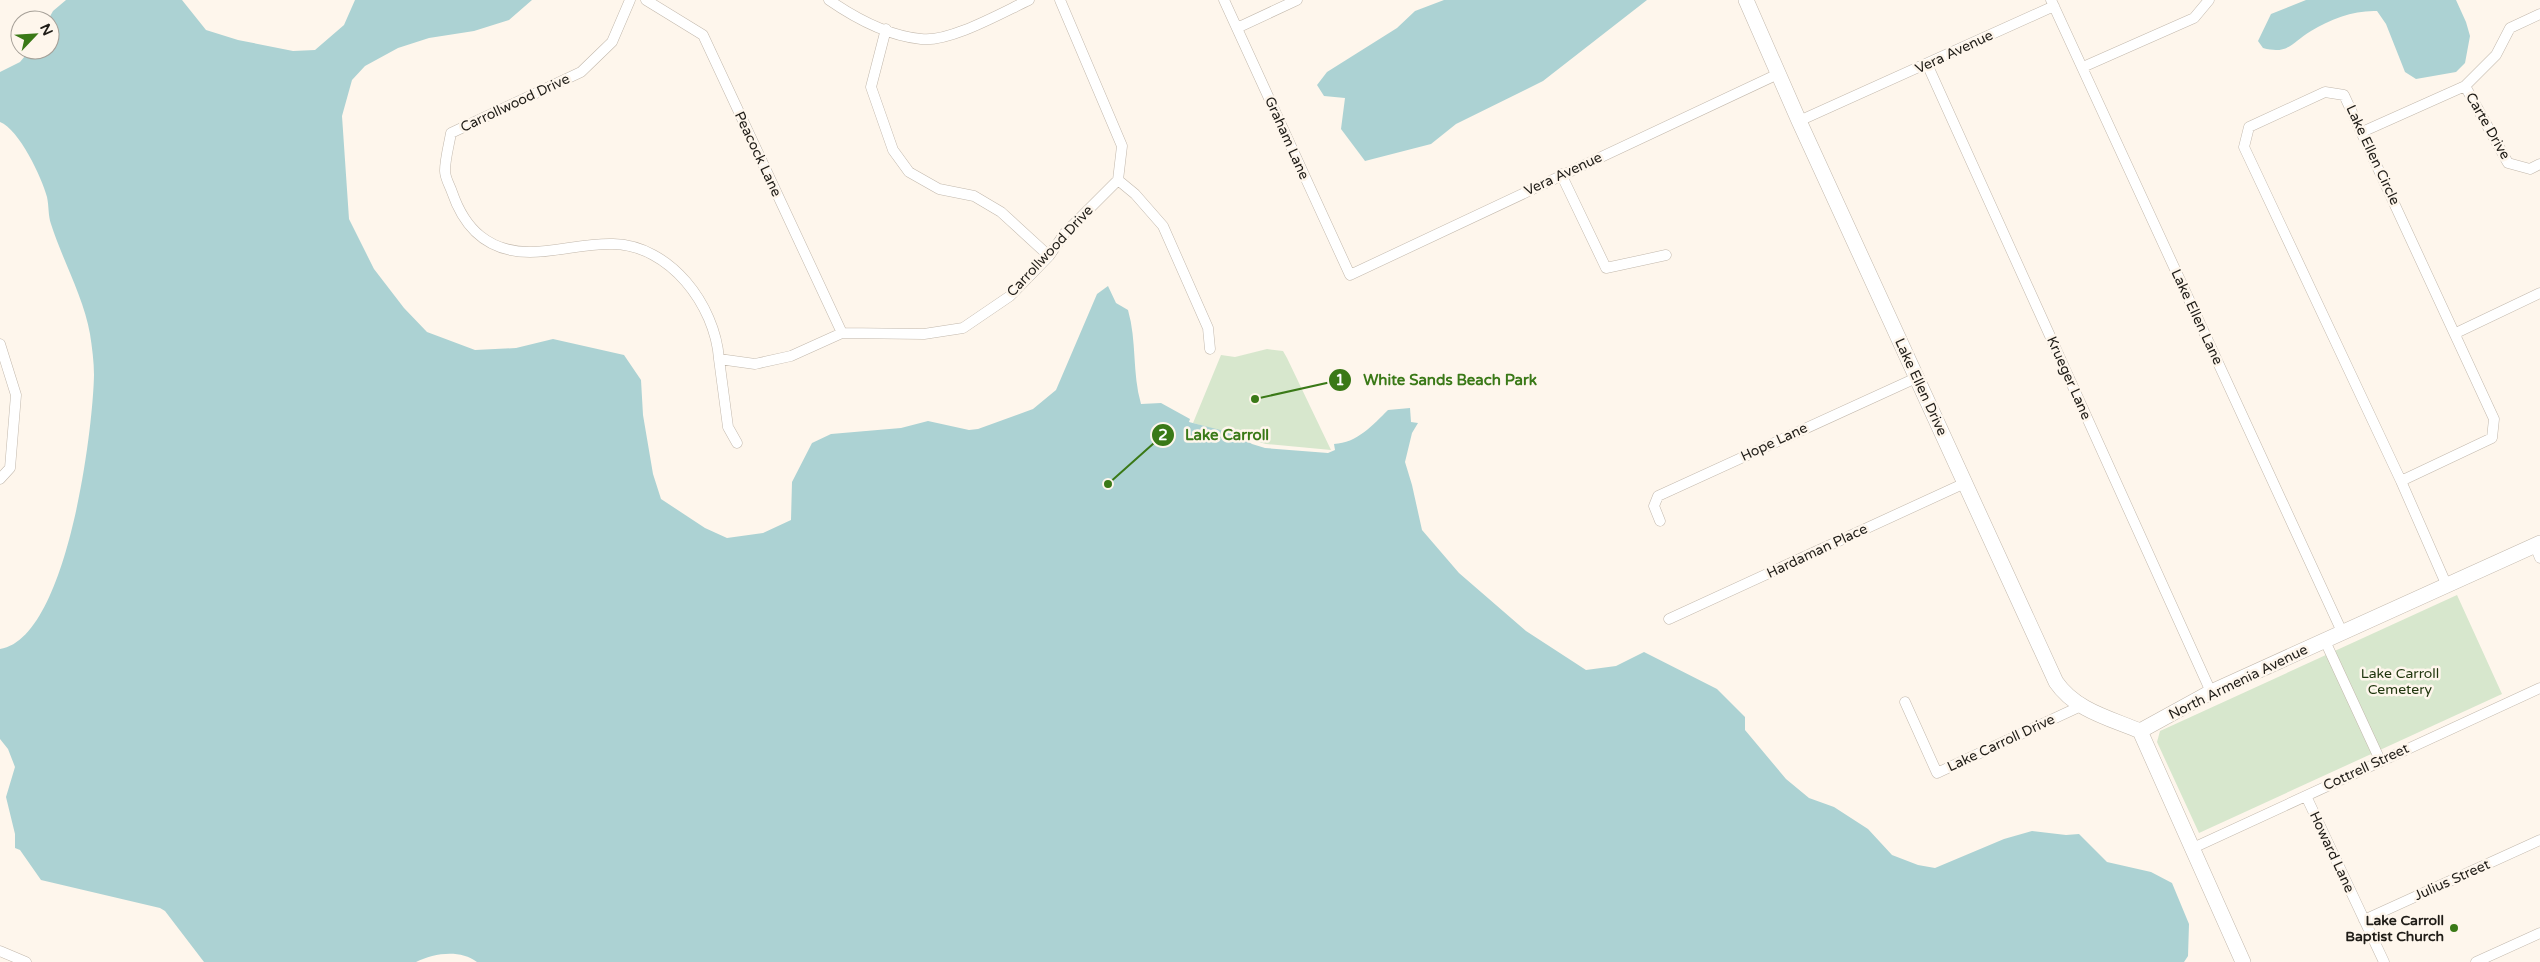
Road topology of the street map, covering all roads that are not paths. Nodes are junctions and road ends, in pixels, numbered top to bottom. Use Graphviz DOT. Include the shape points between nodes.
graph roads {
  1 [pos="630,0"];
  2 [pos="646,0"];
  3 [pos="829,0"];
  4 [pos="1029,0"];
  5 [pos="1060,0"];
  6 [pos="1224,0"];
  7 [pos="1297,0"];
  8 [pos="1746,0"];
  9 [pos="2209,0"];
  10 [pos="2053,3"];
  11 [pos="2540,14"];
  12 [pos="1237,28"];
  13 [pos="886,29"];
  14 [pos="1927,64"];
  15 [pos="2083,67"];
  16 [pos="1778,74"];
  17 [pos="2465,86"];
  18 [pos="1799,121"];
  19 [pos="2362,132"];
  20 [pos="2540,164"];
  21 [pos="1561,174"];
  22 [pos="1118,180"];
  23 [pos="1666,255"];
  24 [pos="1049,256"];
  25 [pos="1350,275"];
  26 [pos="2540,293"];
  27 [pos="2456,332"];
  28 [pos="842,333"];
  29 [pos="0,344"];
  30 [pos="1210,349"];
  31 [pos="718,359"];
  32 [pos="1916,378"];
  33 [pos="737,443"];
  34 [pos="0,479"];
  35 [pos="2401,481"];
  36 [pos="1965,483"];
  37 [pos="1660,521"];
  38 [pos="2538,549"];
  39 [pos="2446,586"];
  40 [pos="1669,619"];
  41 [pos="2343,634"];
  42 [pos="2325,641"];
  43 [pos="2540,688"];
  44 [pos="2211,692"];
  45 [pos="1905,702"];
  46 [pos="2081,706"];
  47 [pos="2140,731"];
  48 [pos="2380,760"];
  49 [pos="2306,796"];
  50 [pos="2540,840"];
  51 [pos="2193,848"];
  52 [pos="2364,920"];
  53 [pos="2540,933"];
  54 [pos="0,951"];
  55 [pos="26,962"];
  56 [pos="2243,962"];
  57 [pos="2384,962"];
  58 [pos="2476,962"];
  1 -- 31 [label="street, Carrollwood Drive" via="612,42 581,72 451,133 445,172 458,210 478,235 502,250 530,252 612,244 641,248 675,270 699,299 718,346"];
  2 -- 28 [label="street, Peacock Lane" via="703,35"];
  3 -- 13 [label="street" via="852,16"];
  4 -- 13 [label="street" via="953,34 922,40"];
  5 -- 22 [label="street" via="1122,146"];
  6 -- 12 [label="street, Graham Lane"];
  7 -- 12 [label="street"];
  8 -- 16 [label="street, Lake Ellen Drive"];
  9 -- 15 [label="street" via="2194,18"];
  10 -- 14 [label="street, Vera Avenue"];
  10 -- 15 [label="street, Lake Ellen Lane"];
  11 -- 17 [label="street" via="2510,28 2496,55"];
  12 -- 25 [label="street, Graham Lane"];
  13 -- 24 [label="street" via="872,87 893,150 909,172 939,189 977,198 1001,212"];
  14 -- 18 [label="street, Vera Avenue"];
  14 -- 44 [label="street, Krueger Lane"];
  15 -- 41 [label="street, Lake Ellen Lane"];
  16 -- 18 [label="street, Lake Ellen Drive"];
  16 -- 21 [label="street, Vera Avenue"];
  17 -- 19 [label="street"];
  17 -- 20 [label="street, Carte Drive" via="2508,163 2530,169"];
  18 -- 32 [label="street, Lake Ellen Drive"];
  19 -- 27 [label="street, Lake Ellen Circle"];
  19 -- 35 [label="street, Lake Ellen Circle" via="2344,95 2325,92 2249,127 2244,147"];
  21 -- 23 [label="street" via="1606,268"];
  21 -- 25 [label="street, Vera Avenue"];
  22 -- 24 [label="street, Carrollwood Drive" via="1066,233"];
  22 -- 30 [label="street" via="1163,226 1208,328"];
  24 -- 28 [label="street, Carrollwood Drive" via="1010,296 963,328 924,334"];
  26 -- 27 [label="street"];
  27 -- 35 [label="street, Lake Ellen Circle" via="2494,420 2492,438"];
  28 -- 31 [label="street, Carrollwood Drive" via="791,356 755,364"];
  29 -- 34 [label="street" via="16,396 10,468"];
  31 -- 33 [label="street, Carrollwood Drive" via="728,427"];
  32 -- 36 [label="street, Lake Ellen Drive"];
  32 -- 37 [label="street, Hope Lane" via="1658,496 1654,506"];
  35 -- 39 [label="street, Lake Ellen Circle"];
  36 -- 40 [label="street, Hardaman Place"];
  36 -- 46 [label="street, Lake Ellen Drive" via="2056,682 2066,696"];
  38 -- 39 [label="street, North Armenia Avenue"];
  39 -- 41 [label="street, North Armenia Avenue"];
  41 -- 42 [label="street, North Armenia Avenue"];
  42 -- 44 [label="street, North Armenia Avenue"];
  42 -- 48 [label="street"];
  43 -- 48 [label="street, Cottrell Street"];
  44 -- 47 [label="street, North Armenia Avenue"];
  45 -- 46 [label="street, Lake Carroll Drive" via="1937,773"];
  46 -- 47 [label="street, Lake Ellen Drive"];
  47 -- 51 [label="street"];
  48 -- 49 [label="street, Cottrell Street"];
  49 -- 51 [label="street, Cottrell Street"];
  49 -- 52 [label="street, Howard Lane"];
  50 -- 52 [label="street, Julius Street"];
  51 -- 56 [label="street"];
  52 -- 57 [label="street, Howard Lane"];
  53 -- 58 [label="street"];
  54 -- 55 [label="street"];
}
